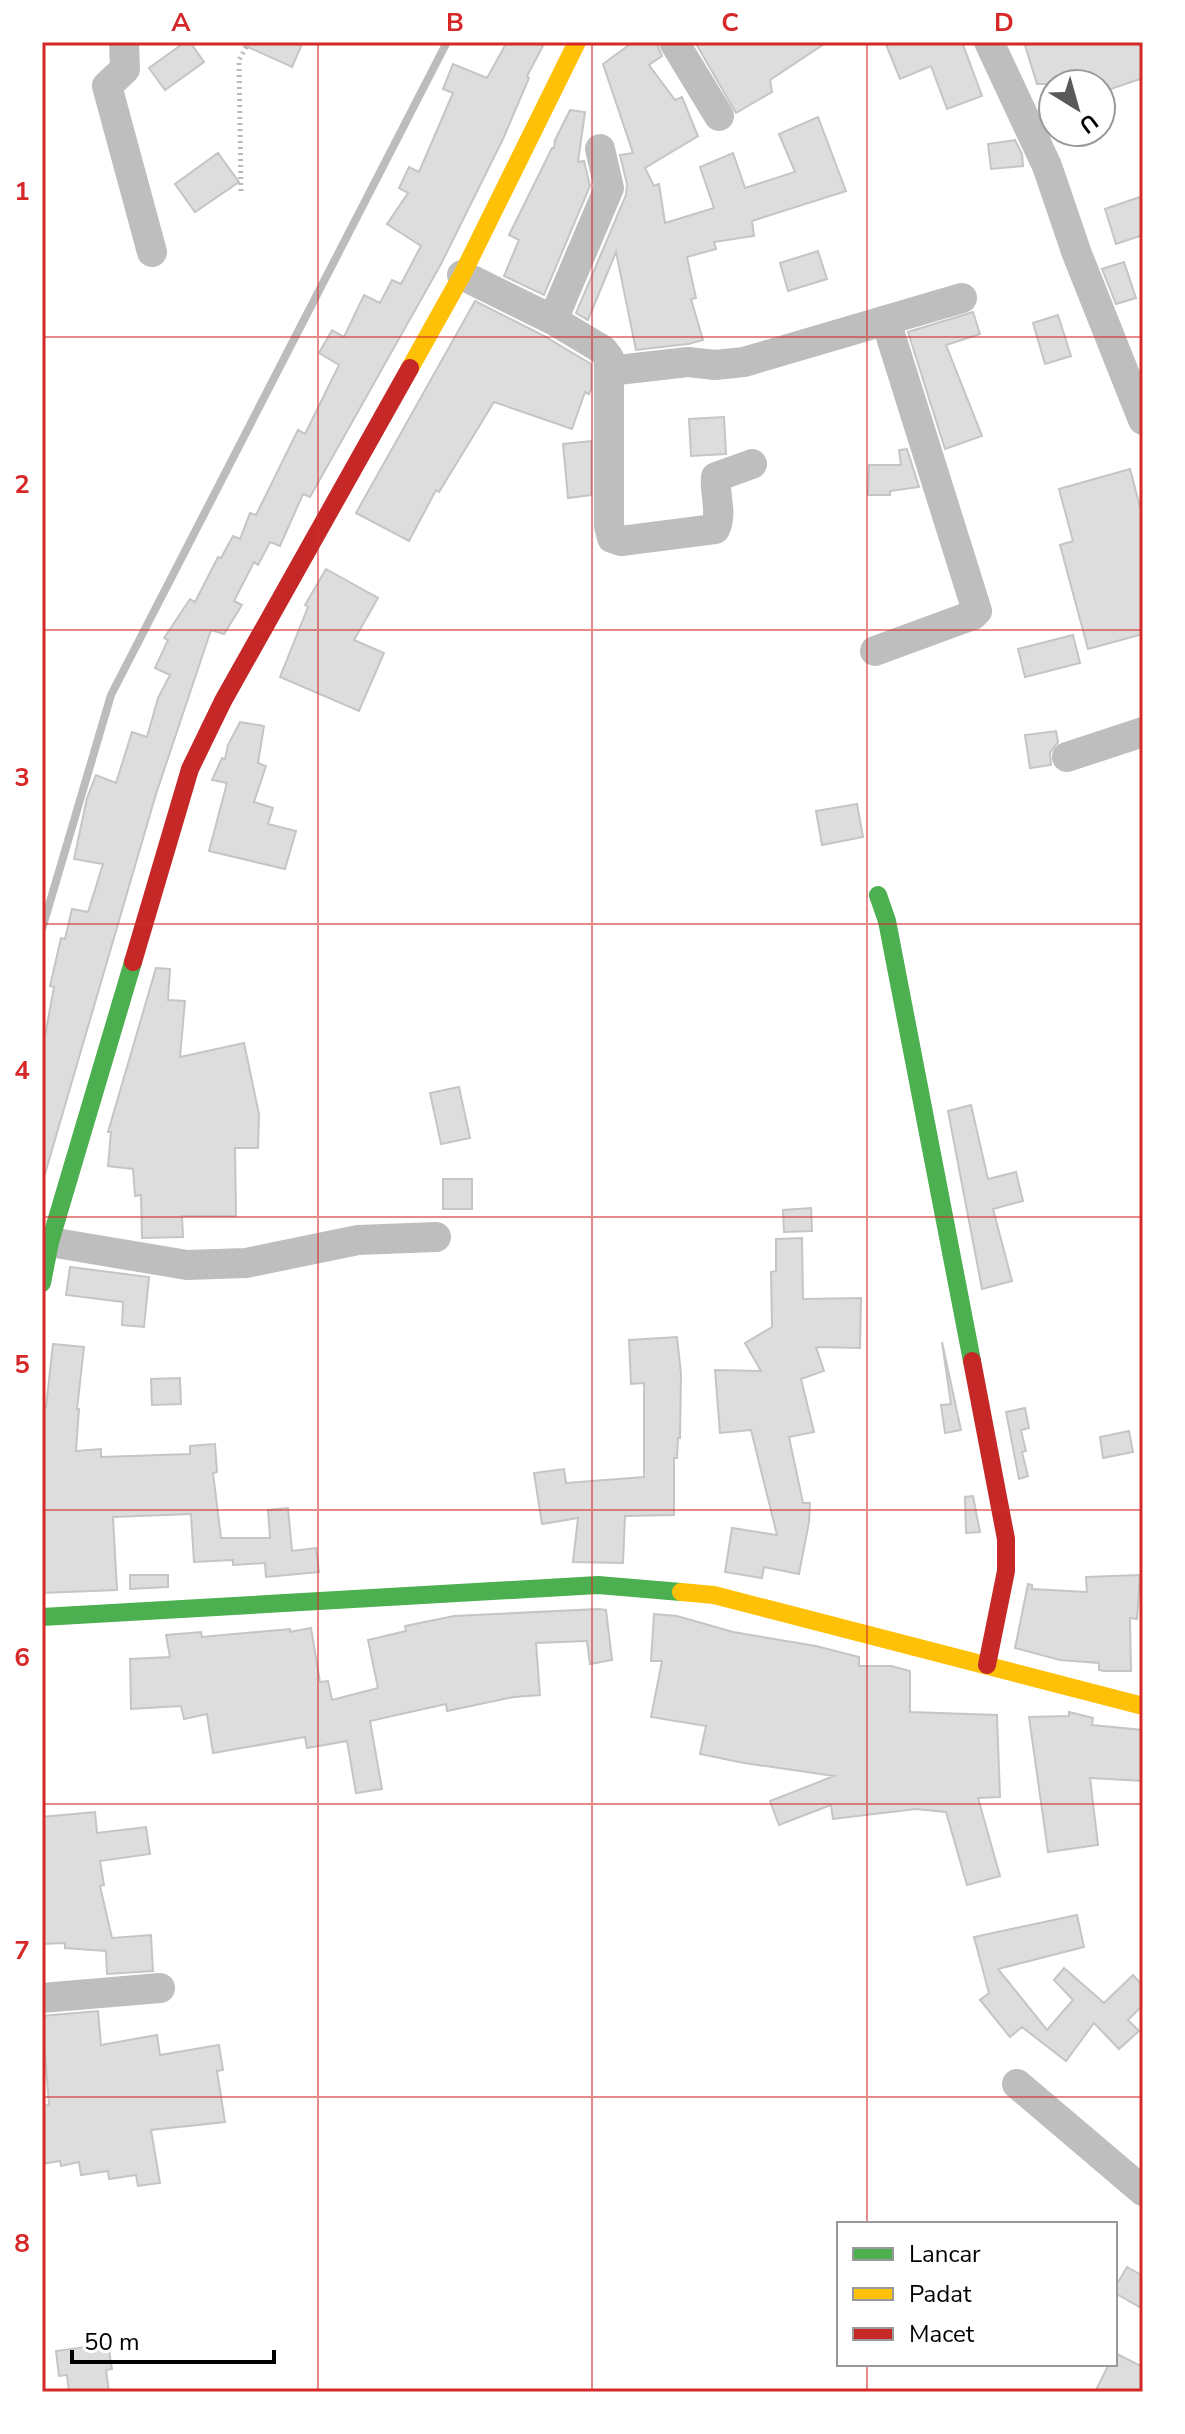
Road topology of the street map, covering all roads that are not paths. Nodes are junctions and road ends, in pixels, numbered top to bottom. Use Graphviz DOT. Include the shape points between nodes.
graph roads {
  1 [pos="124,42"];
  2 [pos="577,42"];
  3 [pos="674,42"];
  4 [pos="989,42"];
  5 [pos="719,116"];
  6 [pos="600,149"];
  7 [pos="152,252"];
  8 [pos="462,275"];
  9 [pos="962,298"];
  10 [pos="553,320"];
  11 [pos="886,321"];
  12 [pos="609,371"];
  13 [pos="1143,420"];
  14 [pos="752,464"];
  15 [pos="875,651"];
  16 [pos="1143,732"];
  17 [pos="1067,757"];
  18 [pos="878,895"];
  19 [pos="436,1237"];
  20 [pos="50,1242"];
  21 [pos="42,1283"];
  22 [pos="42,1617"];
  23 [pos="987,1665"];
  24 [pos="1143,1706"];
  25 [pos="160,1988"];
  26 [pos="42,1998"];
  27 [pos="1017,2084"];
  28 [pos="1143,2191"];
  1 -- 7 [label="street" via="125,69 107,86"];
  2 -- 8 [label="street"];
  3 -- 5 [label="street"];
  4 -- 13 [label="street" via="1047,166"];
  6 -- 10 [label="street" via="609,188"];
  8 -- 10 [label="street"];
  8 -- 20 [label="street" via="190,769"];
  9 -- 11 [label="street"];
  10 -- 12 [label="street" via="606,353"];
  11 -- 12 [label="street" via="731,364 688,362"];
  11 -- 15 [label="street" via="977,611"];
  12 -- 14 [label="street" via="612,538 715,529 720,520 716,477"];
  16 -- 17 [label="street"];
  18 -- 23 [label="street" via="1006,1539 1006,1571"];
  19 -- 20 [label="street" via="358,1240 246,1263 187,1265"];
  20 -- 21 [label="street"];
  22 -- 23 [label="street" via="598,1585 714,1595"];
  23 -- 24 [label="street"];
  25 -- 26 [label="street"];
  27 -- 28 [label="street"];
}
